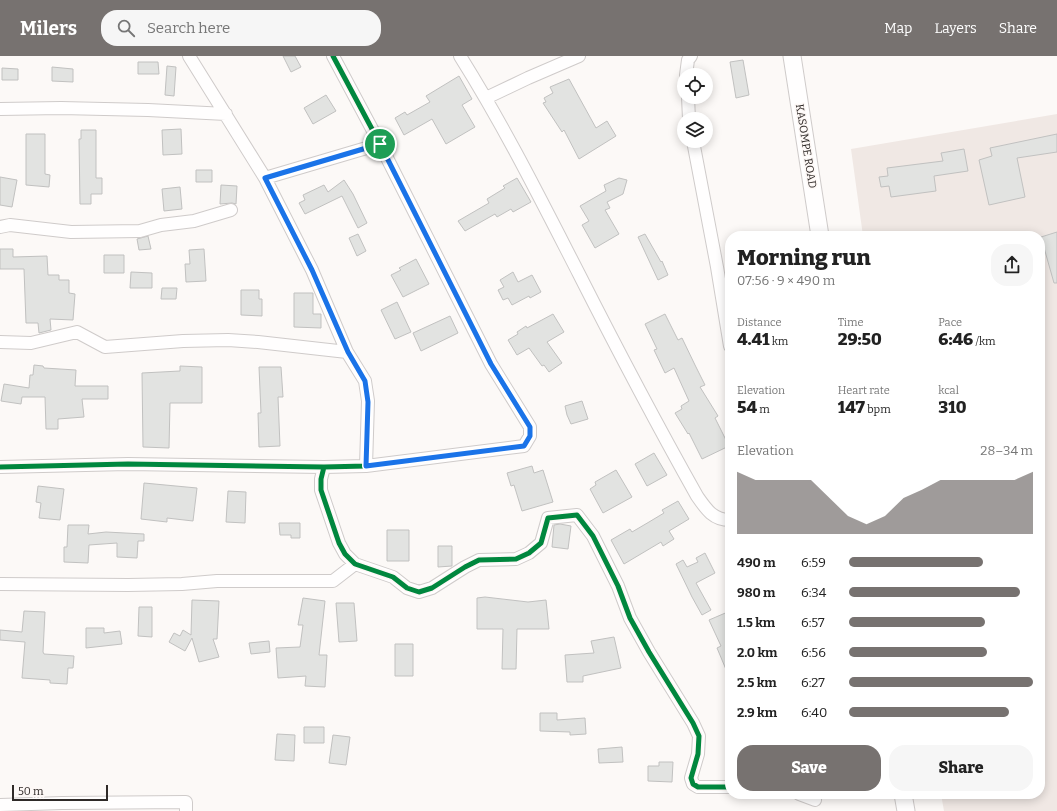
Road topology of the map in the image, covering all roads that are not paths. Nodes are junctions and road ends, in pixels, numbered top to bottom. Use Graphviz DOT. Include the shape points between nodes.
graph roads {
  1 [pos="189,56"];
  2 [pos="333,56"];
  3 [pos="460,56"];
  4 [pos="578,56"];
  5 [pos="691,56"];
  6 [pos="792,56"];
  7 [pos="687,68"];
  8 [pos="486,98"];
  9 [pos="0,109"];
  10 [pos="226,114"];
  11 [pos="380,144"];
  12 [pos="694,148"];
  13 [pos="265,178"];
  14 [pos="231,210"];
  15 [pos="0,227"];
  16 [pos="819,231"];
  17 [pos="725,316"];
  18 [pos="0,342"];
  19 [pos="348,352"];
  20 [pos="366,466"];
  21 [pos="0,467"];
  22 [pos="324,467"];
  23 [pos="725,520"];
  24 [pos="355,564"];
  25 [pos="0,584"];
  26 [pos="725,787"];
  27 [pos="905,799"];
  28 [pos="0,805"];
  29 [pos="186,811"];
  30 [pos="906,811"];
  1 -- 10 [label="street"];
  2 -- 11 [label="street"];
  3 -- 8 [label="street"];
  4 -- 8 [label="street"];
  5 -- 7 [label="street"];
  6 -- 16 [label="street, KASOMPE ROAD"];
  8 -- 23 [label="street" via="625,365 697,496 708,512"];
  9 -- 10 [label="street" via="61,108"];
  10 -- 13 [label="street"];
  11 -- 13 [label="street"];
  11 -- 20 [label="street" via="491,364 530,427 530,436 524,446"];
  12 -- 17 [label="street"];
  13 -- 19 [label="street" via="312,270"];
  14 -- 15 [label="street" via="194,221 161,225 140,231 71,232 10,225"];
  18 -- 19 [label="street" via="31,343 78,332 105,347 228,340"];
  19 -- 20 [label="street" via="365,381 368,402"];
  20 -- 22 [label="street"];
  21 -- 22 [label="street" via="128,464"];
  22 -- 24 [label="street" via="320,479 321,490 339,543"];
  24 -- 25 [label="street" via="333,581 217,581 128,585"];
  24 -- 26 [label="street" via="393,577 407,588 419,592 432,588 479,560 516,560 541,542 548,518 577,515 594,536 630,618 694,723 699,736 698,754 690,778 692,784 698,787"];
  27 -- 30 [label="street"];
  28 -- 29 [label="street" via="186,802"];
}
